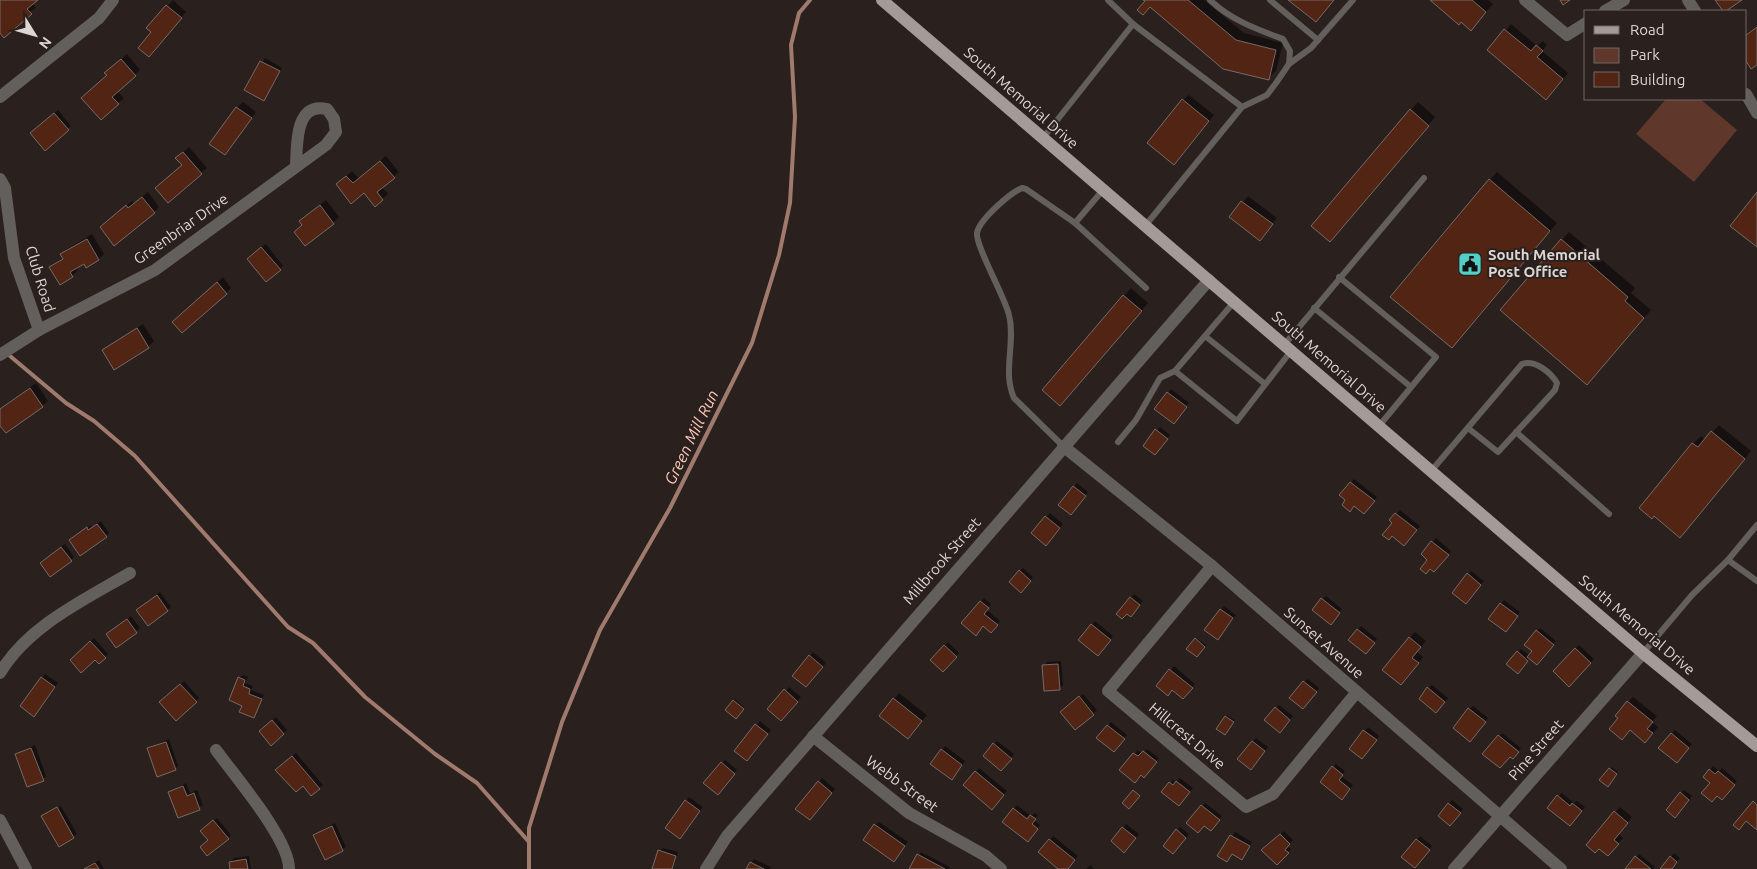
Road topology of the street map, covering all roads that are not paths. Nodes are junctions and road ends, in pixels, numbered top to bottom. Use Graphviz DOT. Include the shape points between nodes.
graph roads {
  1 [pos="113,0"];
  2 [pos="882,0"];
  3 [pos="1108,0"];
  4 [pos="1210,0"];
  5 [pos="1270,0"];
  6 [pos="1353,0"];
  7 [pos="1524,0"];
  8 [pos="1624,0"];
  9 [pos="1607,10"];
  10 [pos="1133,24"];
  11 [pos="1584,24"];
  12 [pos="1318,40"];
  13 [pos="1289,64"];
  14 [pos="0,97"];
  15 [pos="1242,107"];
  16 [pos="1043,138"];
  17 [pos="296,166"];
  18 [pos="1424,178"];
  19 [pos="0,180"];
  20 [pos="1103,190"];
  21 [pos="1074,223"];
  22 [pos="1145,226"];
  23 [pos="1339,277"];
  24 [pos="1209,280"];
  25 [pos="1146,288"];
  26 [pos="1234,302"];
  27 [pos="1314,308"];
  28 [pos="39,330"];
  29 [pos="1205,336"];
  30 [pos="1288,348"];
  31 [pos="0,355"];
  32 [pos="1175,372"];
  33 [pos="1265,384"];
  34 [pos="1411,387"];
  35 [pos="1379,426"];
  36 [pos="1468,428"];
  37 [pos="1516,432"];
  38 [pos="1118,442"];
  39 [pos="1063,446"];
  40 [pos="1432,470"];
  41 [pos="1609,514"];
  42 [pos="1757,525"];
  43 [pos="1728,560"];
  44 [pos="1212,566"];
  45 [pos="130,573"];
  46 [pos="1757,582"];
  47 [pos="1643,653"];
  48 [pos="0,673"];
  49 [pos="1356,693"];
  50 [pos="813,736"];
  51 [pos="1757,746"];
  52 [pos="216,750"];
  53 [pos="1500,816"];
  54 [pos="0,820"];
  55 [pos="26,869"];
  56 [pos="289,869"];
  57 [pos="706,869"];
  58 [pos="1001,869"];
  59 [pos="1454,869"];
  60 [pos="1561,869"];
  1 -- 14 [label="street" via="98,18"];
  2 -- 16 [label="main road, South Memorial Drive"];
  3 -- 10 [label="lane"];
  4 -- 13 [label="lane" via="1244,24 1283,39 1290,51"];
  5 -- 12 [label="lane"];
  6 -- 12 [label="lane"];
  7 -- 11 [label="street" via="1567,35"];
  8 -- 9 [label="street"];
  10 -- 15 [label="lane"];
  10 -- 16 [label="lane"];
  12 -- 13 [label="lane"];
  13 -- 15 [label="lane" via="1267,95"];
  15 -- 22 [label="lane"];
  16 -- 20 [label="main road, South Memorial Drive"];
  17 -- 28 [label="street, Greenbriar Drive" via="155,270"];
  18 -- 23 [label="lane"];
  19 -- 28 [label="street, Club Road" via="5,188 14,258"];
  20 -- 21 [label="lane"];
  20 -- 22 [label="main road, South Memorial Drive"];
  21 -- 25 [label="lane"];
  21 -- 39 [label="lane" via="1022,188 1014,191 988,216 976,234 1009,314 1012,327 1010,388 1014,398"];
  22 -- 24 [label="main road, South Memorial Drive"];
  23 -- 27 [label="lane"];
  23 -- 34 [label="lane" via="1436,357"];
  24 -- 26 [label="main road, South Memorial Drive"];
  24 -- 39 [label="street, Millbrook Street"];
  26 -- 29 [label="lane"];
  26 -- 30 [label="main road, South Memorial Drive"];
  27 -- 30 [label="lane"];
  27 -- 34 [label="lane"];
  28 -- 31 [label="street, Greenbriar Drive"];
  29 -- 32 [label="lane"];
  29 -- 33 [label="lane"];
  30 -- 33 [label="lane"];
  30 -- 35 [label="main road, South Memorial Drive"];
  32 -- 33 [label="lane" via="1237,421"];
  32 -- 38 [label="lane" via="1160,378 1136,420"];
  34 -- 35 [label="lane"];
  35 -- 40 [label="main road, South Memorial Drive"];
  36 -- 37 [label="lane" via="1498,452"];
  36 -- 37 [label="lane" via="1522,364 1537,364 1557,383 1555,390"];
  36 -- 40 [label="lane"];
  37 -- 41 [label="lane"];
  39 -- 44 [label="street, Sunset Avenue"];
  39 -- 50 [label="street, Millbrook Street"];
  40 -- 47 [label="main road, South Memorial Drive"];
  42 -- 43 [label="lane"];
  43 -- 46 [label="lane"];
  43 -- 47 [label="lane" via="1692,595"];
  44 -- 49 [label="street, Sunset Avenue"];
  44 -- 49 [label="street, Hillcrest Drive" via="1108,691 1246,807 1273,794"];
  45 -- 48 [label="street" via="66,610 9,658"];
  47 -- 51 [label="main road, South Memorial Drive"];
  47 -- 53 [label="street, Pine Street"];
  49 -- 53 [label="street, Sunset Avenue"];
  50 -- 57 [label="street, Millbrook Street" via="727,836"];
  50 -- 58 [label="street, Webb Street" via="910,813 986,856"];
  52 -- 56 [label="street" via="270,824 289,862"];
  53 -- 59 [label="street, Pine Street"];
  53 -- 60 [label="street, Sunset Avenue"];
  54 -- 55 [label="street"];
}
